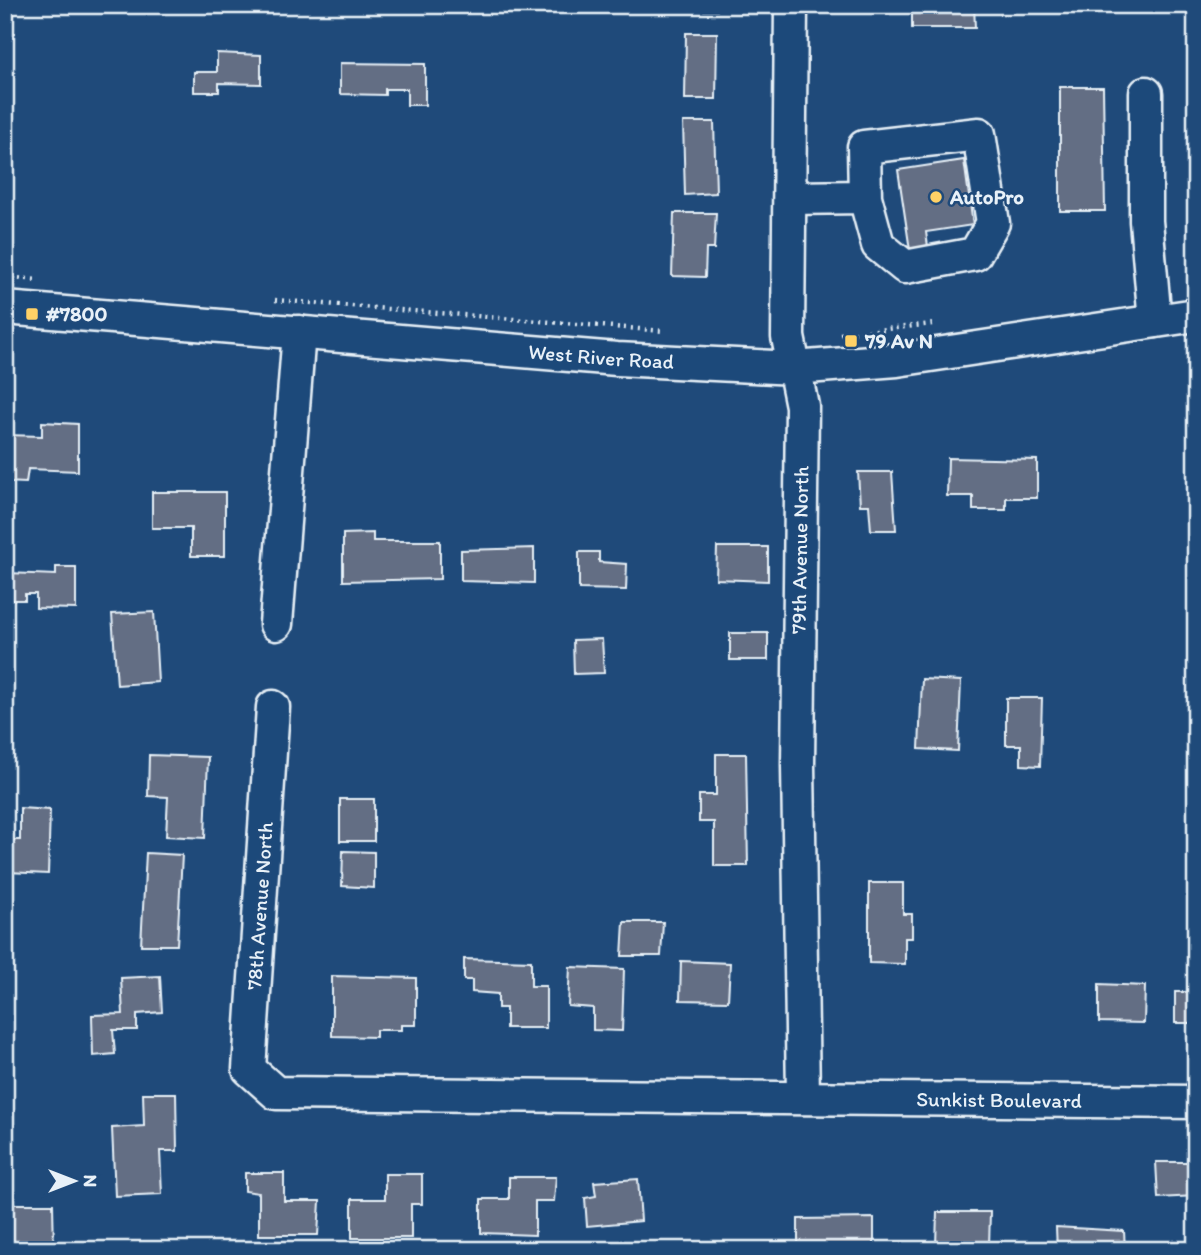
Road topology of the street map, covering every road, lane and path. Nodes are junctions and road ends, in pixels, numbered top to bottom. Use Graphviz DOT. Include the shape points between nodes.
graph roads {
  1 [pos="791,5"];
  2 [pos="1146,93"];
  3 [pos="865,197"];
  4 [pos="790,198"];
  5 [pos="5,277"];
  6 [pos="44,281"];
  7 [pos="262,299"];
  8 [pos="5,308"];
  9 [pos="1196,316"];
  10 [pos="1155,321"];
  11 [pos="299,332"];
  12 [pos="673,332"];
  13 [pos="794,368"];
  14 [pos="276,624"];
  15 [pos="273,707"];
  16 [pos="276,1093"];
  17 [pos="803,1097"];
  18 [pos="1196,1102"];
  1 -- 4 [label="street, 79th Avenue North"];
  2 -- 10 [label="street" via="1146,221"];
  3 -- 3 [label="street" via="878,245 905,267 975,254 993,223 979,134 864,147"];
  3 -- 4 [label="street"];
  4 -- 13 [label="street, 79th Avenue North" via="788,337"];
  5 -- 6 [label="path"];
  7 -- 12 [label="path"];
  8 -- 11 [label="street, West River Road"];
  9 -- 10 [label="street, West River Road"];
  10 -- 13 [label="street, West River Road" via="897,360"];
  11 -- 13 [label="street, West River Road" via="617,359"];
  11 -- 14 [label="street"];
  13 -- 17 [label="street, 79th Avenue North" via="802,406 798,765"];
  15 -- 16 [label="street, 78th Avenue North" via="249,1069"];
  16 -- 17 [label="street, Sunkist Boulevard"];
  17 -- 18 [label="street, Sunkist Boulevard"];
}
